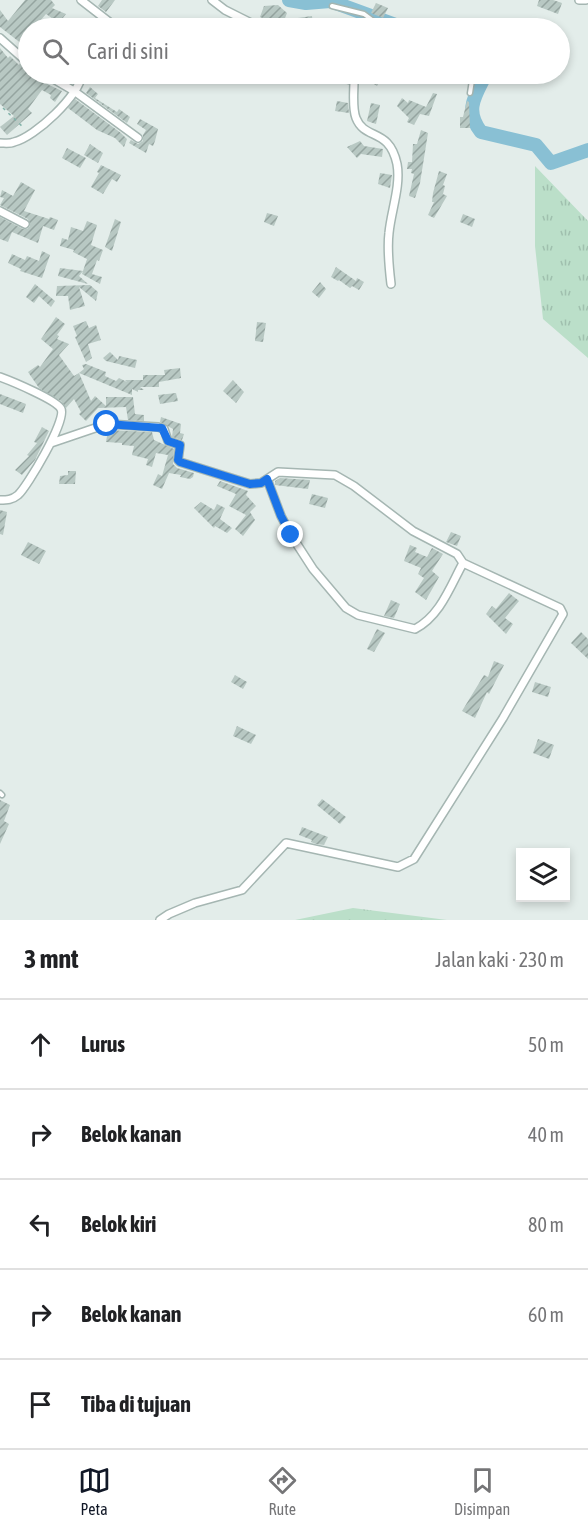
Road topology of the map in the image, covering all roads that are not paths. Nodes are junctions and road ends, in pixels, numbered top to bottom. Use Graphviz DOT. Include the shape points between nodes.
graph roads {
  1 [pos="81,0"];
  2 [pos="212,0"];
  3 [pos="579,0"];
  4 [pos="586,0"];
  5 [pos="332,6"];
  6 [pos="366,9"];
  7 [pos="364,14"];
  8 [pos="104,18"];
  9 [pos="241,18"];
  10 [pos="369,18"];
  11 [pos="0,38"];
  12 [pos="18,54"];
  13 [pos="62,84"];
  14 [pos="79,84"];
  15 [pos="354,84"];
  16 [pos="471,84"];
  17 [pos="74,91"];
  18 [pos="470,93"];
  19 [pos="138,138"];
  20 [pos="0,142"];
  21 [pos="0,211"];
  22 [pos="25,224"];
  23 [pos="391,284"];
  24 [pos="0,377"];
  25 [pos="51,443"];
  26 [pos="267,479"];
  27 [pos="0,500"];
  28 [pos="463,563"];
  29 [pos="160,920"];
  1 -- 8 [label="street"];
  2 -- 9 [label="street"];
  3 -- 4 [label="street"];
  5 -- 7 [label="lane"];
  6 -- 7 [label="lane"];
  7 -- 10 [label="lane"];
  11 -- 12 [label="street"];
  13 -- 17 [label="street"];
  14 -- 17 [label="street"];
  15 -- 23 [label="street" via="354,116 367,132 383,137 397,165 388,234"];
  16 -- 18 [label="lane"];
  17 -- 19 [label="street"];
  17 -- 20 [label="street" via="60,111 29,134 13,143"];
  21 -- 22 [label="street"];
  24 -- 25 [label="street" via="61,408 62,416"];
  25 -- 26 [label="street" via="107,424 158,427 164,429 168,441 180,445 180,462 250,484"];
  25 -- 27 [label="street" via="19,494 10,500"];
  26 -- 28 [label="street" via="278,472 324,473 343,478 413,531 457,554"];
  26 -- 28 [label="street" via="281,516 312,569 346,608 358,615 415,629 438,610"];
  28 -- 29 [label="street" via="560,608 563,614 414,859 398,867 286,843 242,890 195,903"];
}
